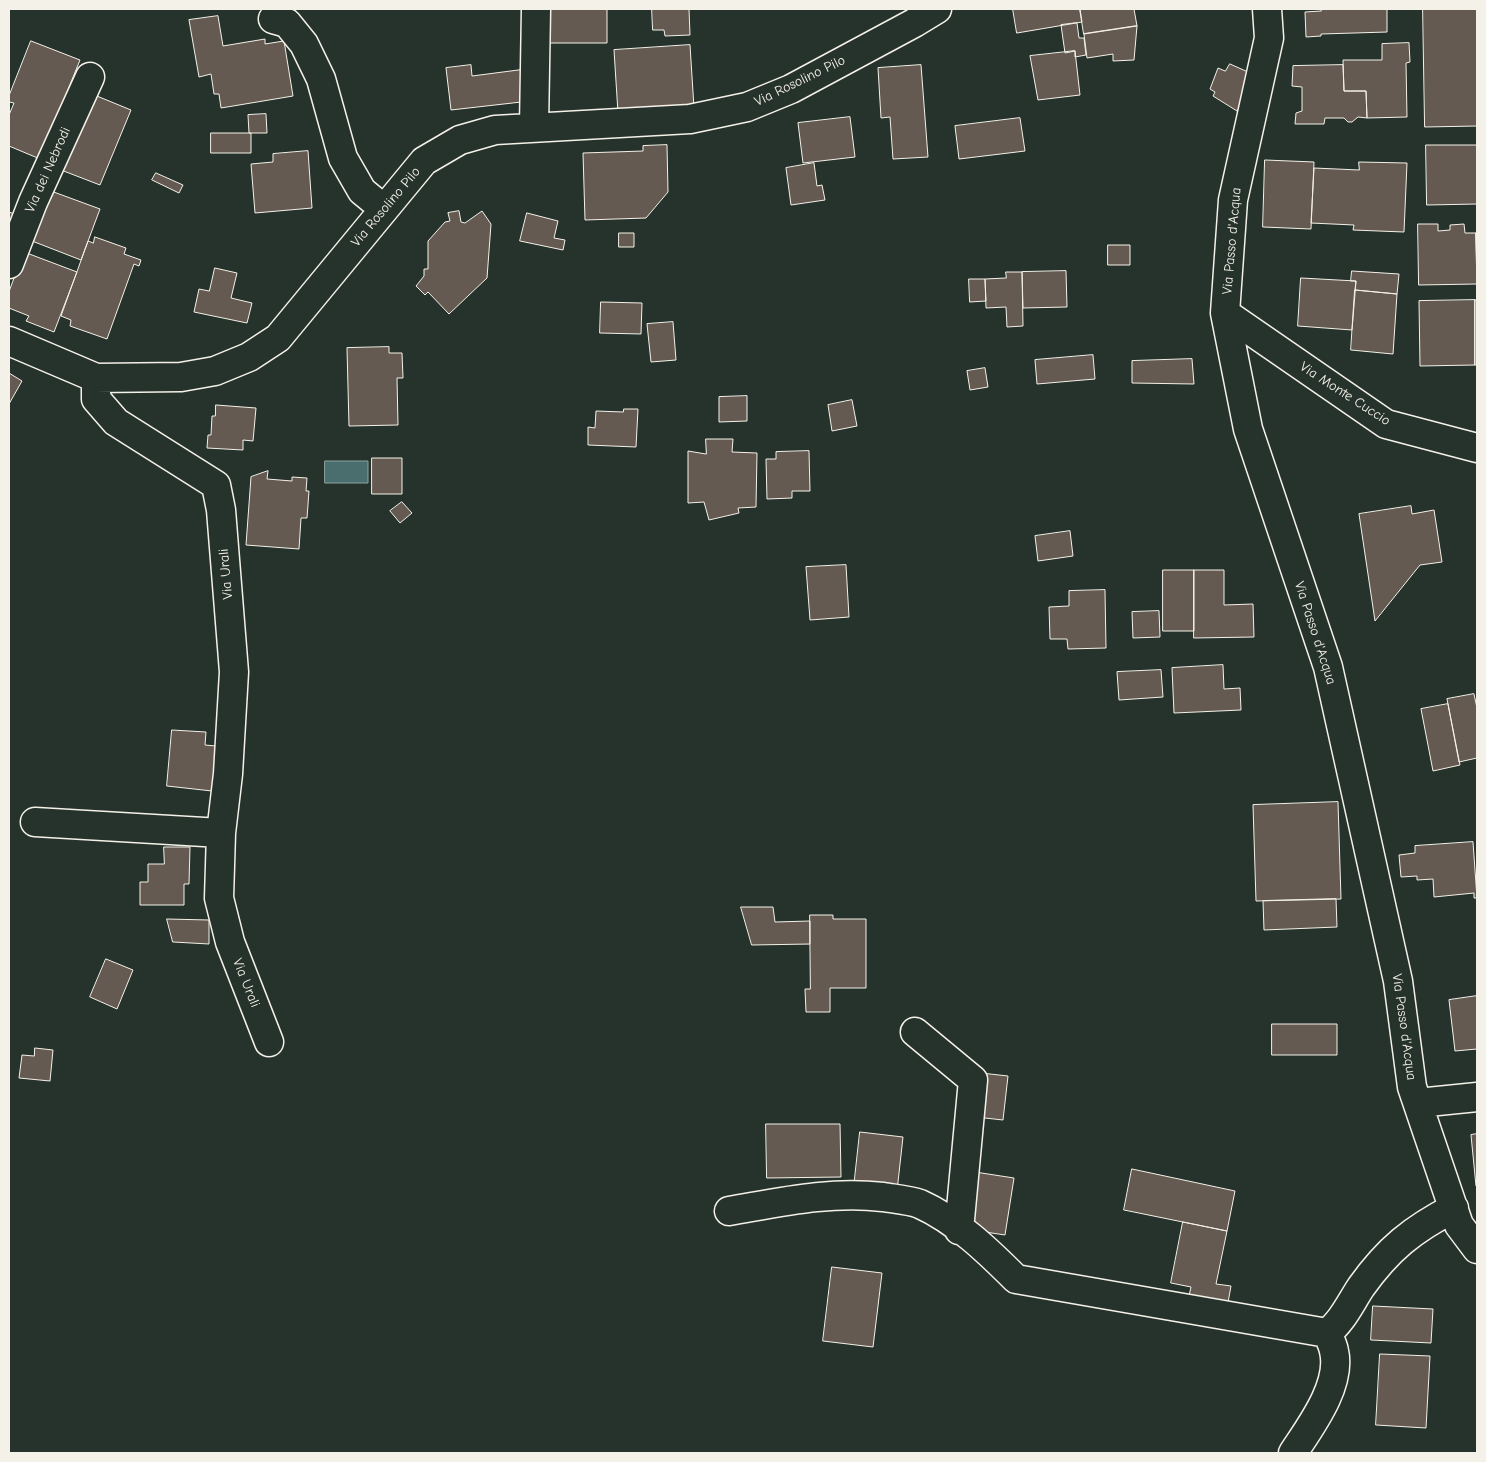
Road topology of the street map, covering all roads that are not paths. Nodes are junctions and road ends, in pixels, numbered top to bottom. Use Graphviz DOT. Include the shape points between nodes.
graph roads {
  1 [pos="536,9"];
  2 [pos="937,9"];
  3 [pos="1267,9"];
  4 [pos="272,19"];
  5 [pos="90,77"];
  6 [pos="534,127"];
  7 [pos="384,209"];
  8 [pos="9,264"];
  9 [pos="1225,313"];
  10 [pos="9,341"];
  11 [pos="96,378"];
  12 [pos="1477,448"];
  13 [pos="35,822"];
  14 [pos="221,833"];
  15 [pos="915,1032"];
  16 [pos="269,1042"];
  17 [pos="1477,1097"];
  18 [pos="1418,1103"];
  19 [pos="1454,1208"];
  20 [pos="729,1211"];
  21 [pos="959,1230"];
  22 [pos="1477,1249"];
  23 [pos="1327,1333"];
  24 [pos="1293,1453"];
  1 -- 6 [label="street"];
  2 -- 6 [label="street, Via Rosolino Pilo" via="791,89 747,107 690,120"];
  3 -- 9 [label="street, Via Passo d'Acqua" via="1269,38 1233,200"];
  4 -- 7 [label="street" via="287,23 304,44 321,79 343,158 362,191"];
  5 -- 8 [label="street, Via dei Nebrodi" via="33,202"];
  6 -- 7 [label="street, Via Rosolino Pilo" via="495,130 460,140 424,161"];
  7 -- 11 [label="street, Via Rosolino Pilo" via="278,338 249,358 215,371 181,377"];
  9 -- 12 [label="street, Via Monte Cuccio" via="1386,424"];
  9 -- 18 [label="street, Via Passo d'Acqua" via="1248,429 1328,667 1398,981 1412,1087"];
  10 -- 11 [label="street, Via Rosolino Pilo"];
  11 -- 14 [label="street, Via Urali" via="96,399 116,422 216,484 234,672"];
  13 -- 14 [label="street"];
  14 -- 16 [label="street, Via Urali" via="219,898 230,942"];
  15 -- 21 [label="street" via="973,1080"];
  17 -- 18 [label="street"];
  18 -- 19 [label="street, Via Passo d'Acqua"];
  19 -- 22 [label="street, Via Passo d'Acqua" via="1459,1226"];
  19 -- 23 [label="street" via="1422,1224 1390,1250 1363,1284 1336,1327"];
  20 -- 21 [label="street" via="852,1193 920,1204"];
  21 -- 23 [label="street" via="1016,1279"];
  23 -- 24 [label="street" via="1334,1352 1334,1368 1326,1398"];
}
